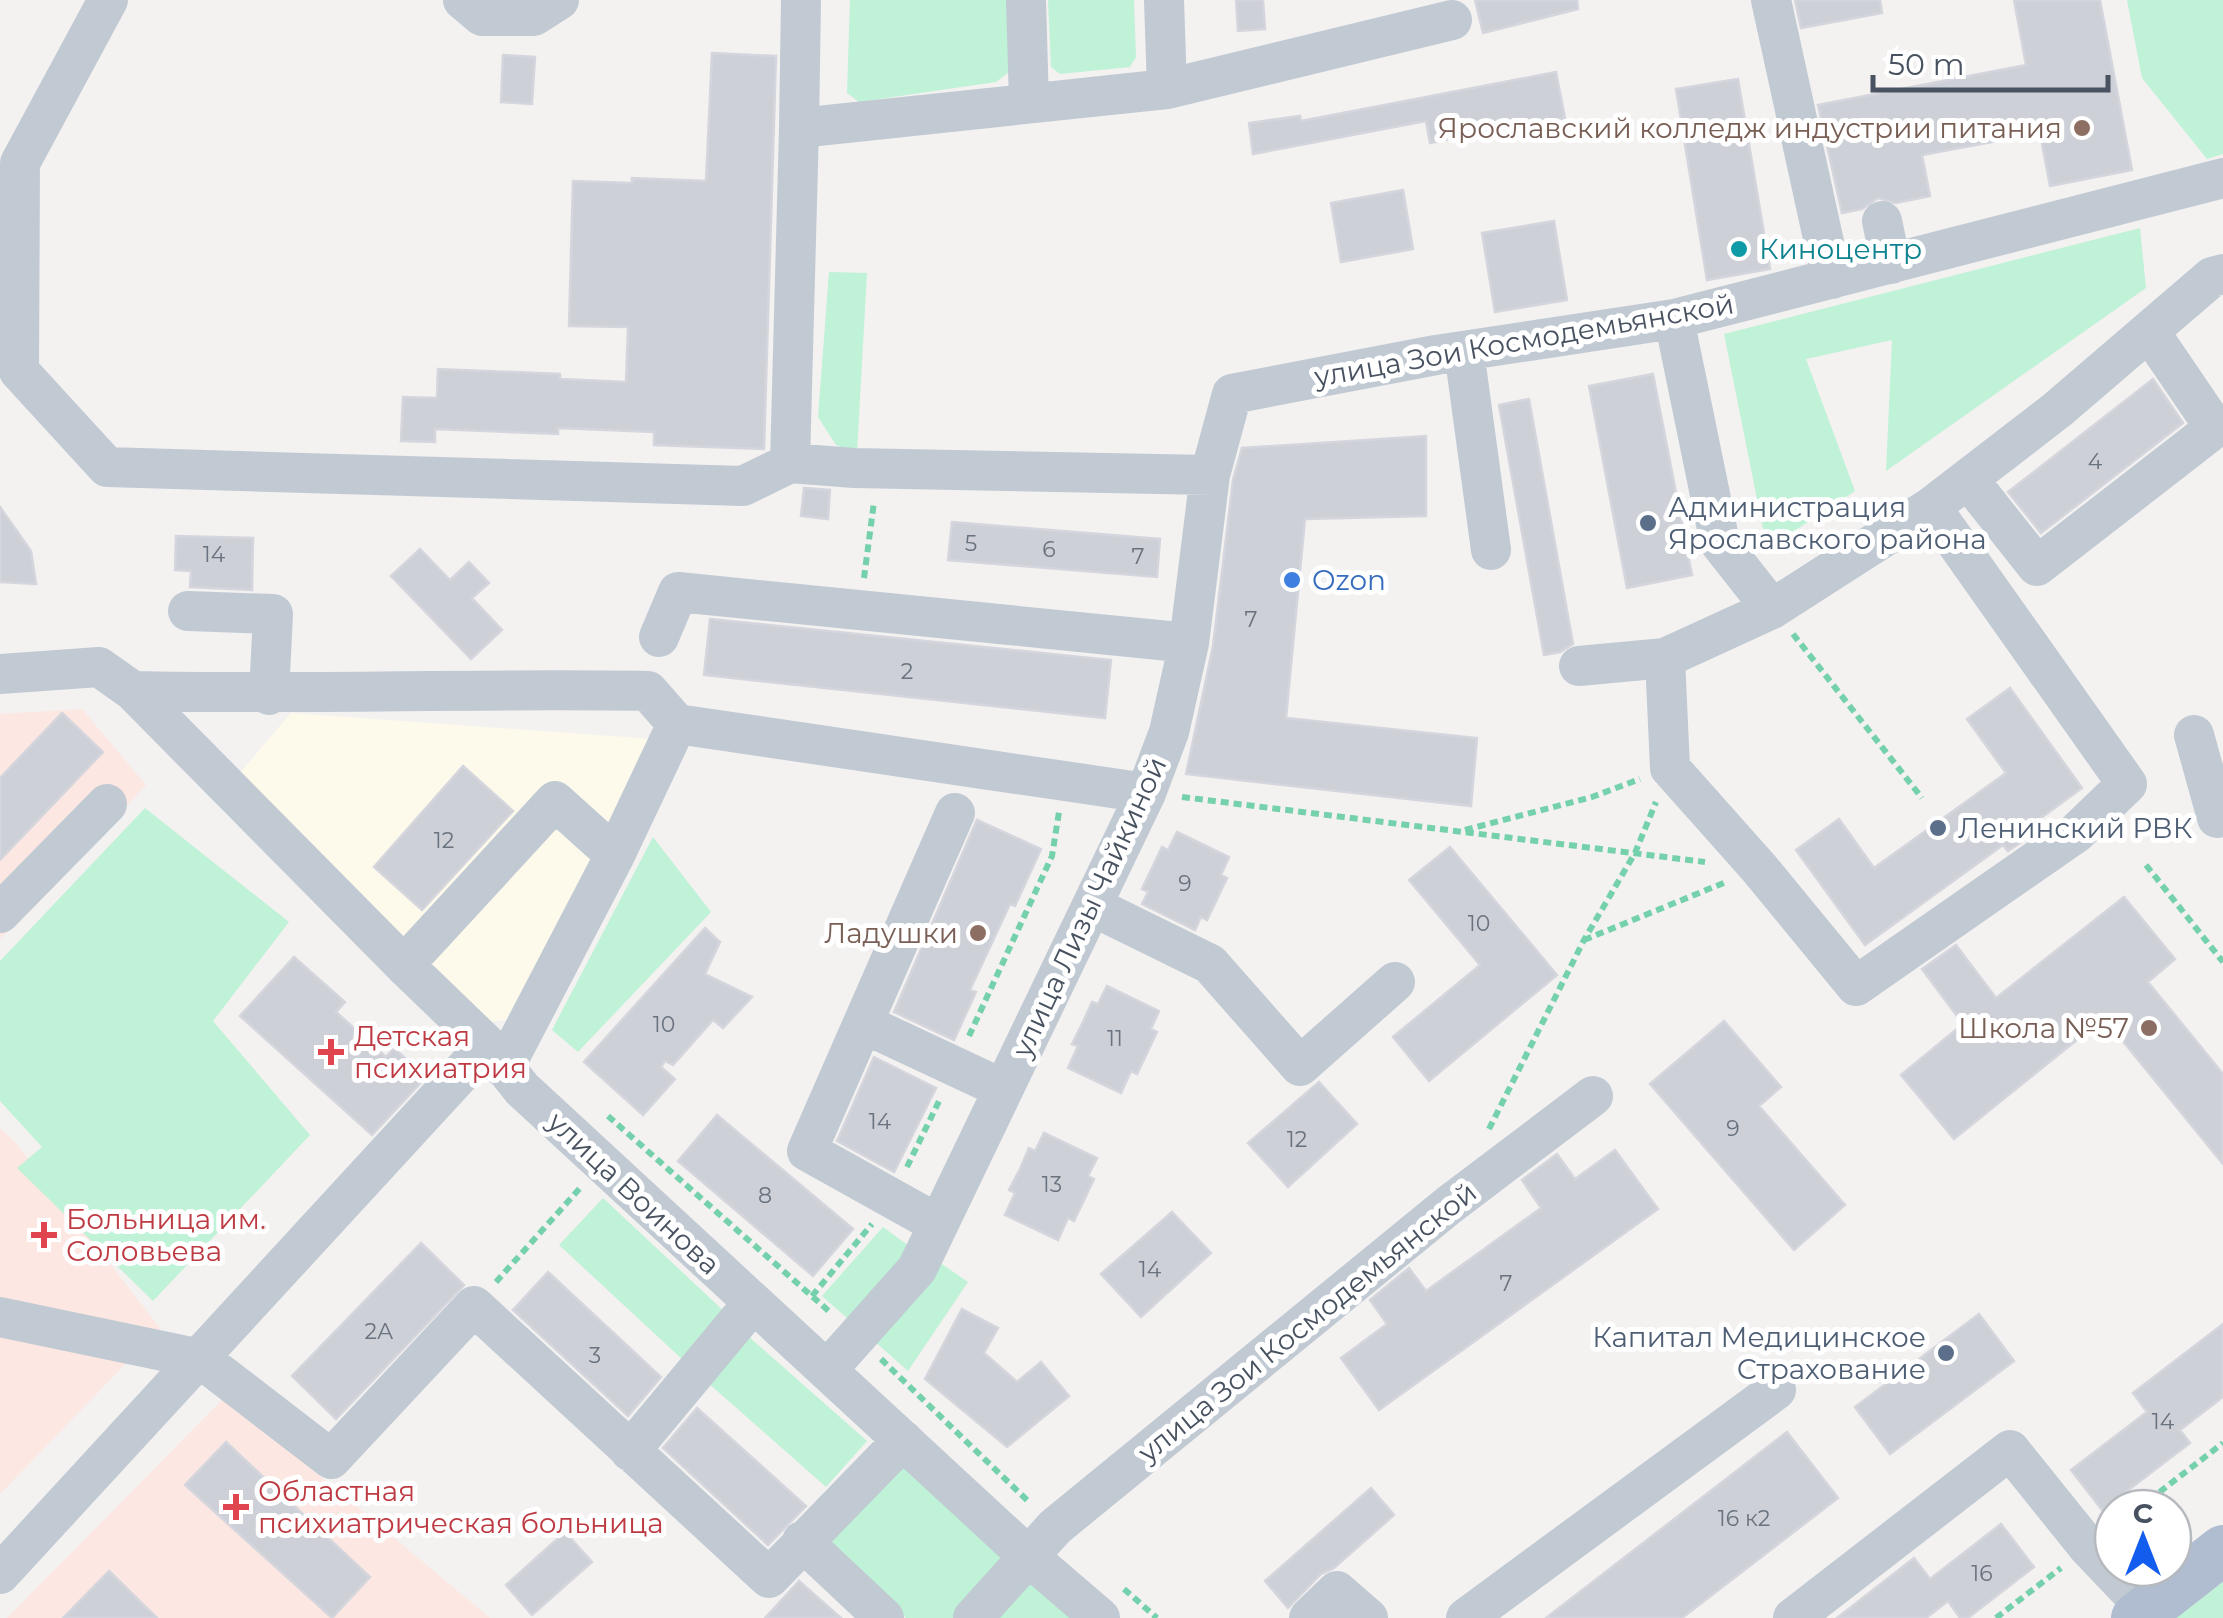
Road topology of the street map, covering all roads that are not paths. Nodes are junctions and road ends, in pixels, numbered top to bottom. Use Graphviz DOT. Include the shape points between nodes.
graph roads {
  1 [pos="108,0"];
  2 [pos="463,0"];
  3 [pos="559,0"];
  4 [pos="801,0"];
  5 [pos="1026,0"];
  6 [pos="1164,0"];
  7 [pos="1771,0"];
  8 [pos="1452,20"];
  9 [pos="1167,88"];
  10 [pos="1029,103"];
  11 [pos="799,128"];
  12 [pos="2223,178"];
  13 [pos="1882,222"];
  14 [pos="1891,264"];
  15 [pos="2223,274"];
  16 [pos="1832,279"];
  17 [pos="1674,319"];
  18 [pos="2149,331"];
  19 [pos="1464,351"];
  20 [pos="1232,394"];
  21 [pos="790,464"];
  22 [pos="1210,475"];
  23 [pos="1968,479"];
  24 [pos="1931,507"];
  25 [pos="1491,550"];
  26 [pos="1772,609"];
  27 [pos="188,611"];
  28 [pos="659,637"];
  29 [pos="1189,642"];
  30 [pos="1665,658"];
  31 [pos="1579,666"];
  32 [pos="0,674"];
  33 [pos="134,691"];
  34 [pos="269,694"];
  35 [pos="676,724"];
  36 [pos="2194,735"];
  37 [pos="1146,793"];
  38 [pos="107,804"];
  39 [pos="955,813"];
  40 [pos="2223,816"];
  41 [pos="615,855"];
  42 [pos="1092,906"];
  43 [pos="0,913"];
  44 [pos="404,966"];
  45 [pos="1396,982"];
  46 [pos="864,1024"];
  47 [pos="496,1056"];
  48 [pos="1004,1089"];
  49 [pos="1592,1096"];
  50 [pos="938,1224"];
  51 [pos="753,1303"];
  52 [pos="0,1317"];
  53 [pos="201,1359"];
  54 [pos="826,1370"];
  55 [pos="1776,1390"];
  56 [pos="903,1440"];
  57 [pos="630,1451"];
  58 [pos="802,1541"];
  59 [pos="2223,1550"];
  60 [pos="1028,1557"];
  61 [pos="0,1574"];
  62 [pos="2142,1614"];
  63 [pos="884,1618"];
  64 [pos="973,1618"];
  65 [pos="1100,1618"];
  66 [pos="1308,1618"];
  67 [pos="1368,1618"];
  68 [pos="1466,1618"];
  69 [pos="1793,1618"];
  1 -- 21 [label="street" via="20,162 19,370 107,467 743,486"];
  2 -- 3 [label="street" via="482,16 534,16"];
  4 -- 11 [label="street"];
  5 -- 10 [label="street"];
  6 -- 9 [label="street"];
  7 -- 16 [label="street"];
  8 -- 9 [label="street"];
  9 -- 10 [label="street"];
  10 -- 11 [label="street"];
  11 -- 21 [label="street"];
  12 -- 14 [label="street, улица Зои Космодемьянской"];
  13 -- 14 [label="street"];
  14 -- 16 [label="street, улица Зои Космодемьянской"];
  15 -- 18 [label="street" via="2212,276"];
  16 -- 17 [label="street, улица Зои Космодемьянской"];
  17 -- 19 [label="street, улица Зои Космодемьянской"];
  17 -- 26 [label="street" via="1720,543"];
  18 -- 23 [label="street"];
  18 -- 23 [label="street" via="2215,428 2038,566"];
  19 -- 20 [label="street, улица Зои Космодемьянской"];
  19 -- 25 [label="street"];
  20 -- 22 [label="street, улица Лизы Чайкиной"];
  21 -- 22 [label="street"];
  22 -- 29 [label="street, улица Лизы Чайкиной"];
  23 -- 24 [label="street"];
  24 -- 26 [label="street"];
  24 -- 30 [label="street" via="2127,784 2076,833 1856,986 1670,768"];
  26 -- 30 [label="street"];
  27 -- 34 [label="street" via="273,614"];
  28 -- 29 [label="street" via="678,592"];
  29 -- 37 [label="street, улица Лизы Чайкиной" via="1169,732"];
  30 -- 31 [label="street"];
  32 -- 33 [label="street, улица Воинова" via="99,667"];
  33 -- 34 [label="street"];
  33 -- 44 [label="street, улица Воинова"];
  34 -- 35 [label="street" via="648,691"];
  35 -- 37 [label="street"];
  35 -- 41 [label="street"];
  36 -- 40 [label="street" via="2217,818"];
  37 -- 42 [label="street, улица Лизы Чайкиной"];
  38 -- 43 [label="street"];
  39 -- 46 [label="street"];
  41 -- 44 [label="street" via="554,801"];
  41 -- 47 [label="street"];
  42 -- 45 [label="street" via="1210,964 1300,1066"];
  42 -- 48 [label="street, улица Лизы Чайкиной"];
  44 -- 47 [label="street, улица Воинова"];
  46 -- 48 [label="street"];
  46 -- 50 [label="street" via="808,1151"];
  47 -- 51 [label="street, улица Воинова" via="522,1089"];
  47 -- 53 [label="street"];
  48 -- 50 [label="street, улица Лизы Чайкиной"];
  49 -- 60 [label="street, улица Зои Космодемьянской" via="1146,1452"];
  50 -- 54 [label="street, улица Лизы Чайкиной" via="917,1270"];
  51 -- 54 [label="street, улица Воинова"];
  51 -- 57 [label="street"];
  52 -- 53 [label="street"];
  53 -- 57 [label="street" via="331,1458 474,1306"];
  53 -- 61 [label="street"];
  54 -- 56 [label="street, улица Воинова"];
  55 -- 68 [label="street"];
  56 -- 58 [label="street"];
  56 -- 60 [label="street, улица Воинова"];
  57 -- 58 [label="street" via="769,1578"];
  58 -- 63 [label="street"];
  59 -- 62 [label="main road"];
  60 -- 64 [label="street, улица Зои Космодемьянской"];
  60 -- 65 [label="street, улица Воинова"];
  62 -- 69 [label="street" via="2010,1450"];
  66 -- 67 [label="street" via="1337,1591"];
}
